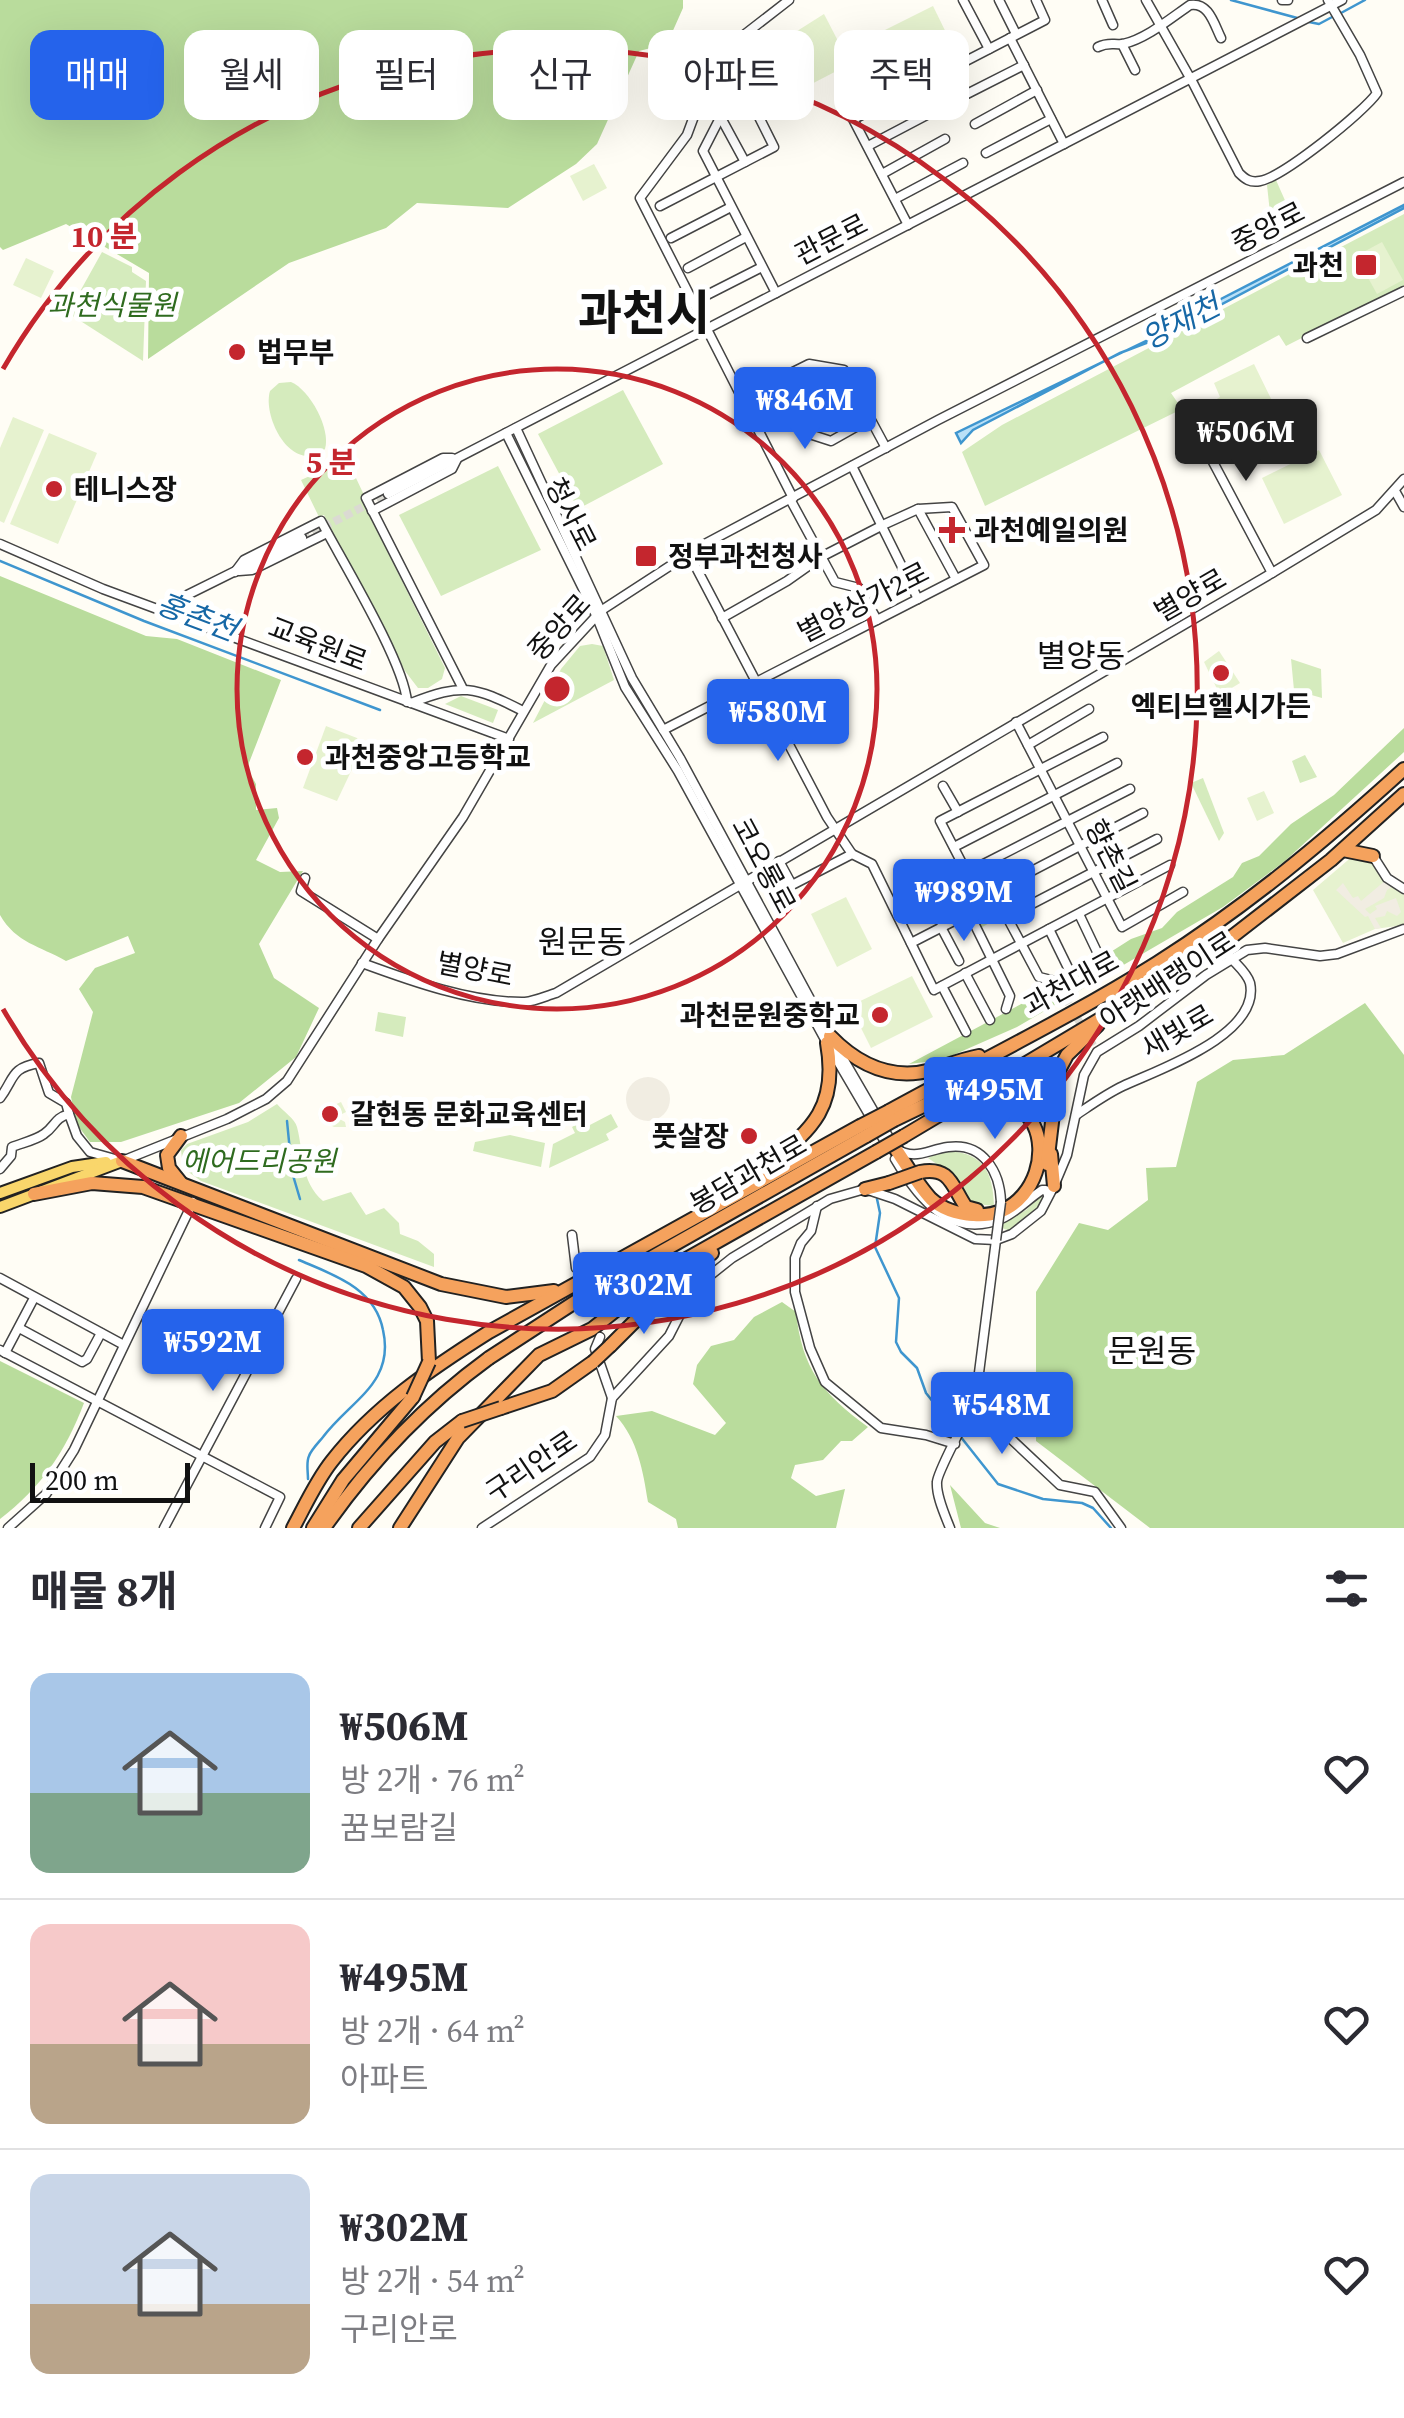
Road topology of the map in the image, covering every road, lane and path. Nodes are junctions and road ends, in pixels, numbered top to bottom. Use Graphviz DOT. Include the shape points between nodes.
graph roads {
  1 [pos="790,0"];
  2 [pos="963,0"];
  3 [pos="999,0"];
  4 [pos="1036,0"];
  5 [pos="1102,0"];
  6 [pos="1146,0"];
  7 [pos="1342,0"];
  8 [pos="1332,7"];
  9 [pos="1160,24"];
  10 [pos="1114,25"];
  11 [pos="1013,36"];
  12 [pos="1221,38"];
  13 [pos="1122,44"];
  14 [pos="1098,47"];
  15 [pos="989,49"];
  16 [pos="969,59"];
  17 [pos="1024,65"];
  18 [pos="1135,70"];
  19 [pos="1190,78"];
  20 [pos="1036,90"];
  21 [pos="969,93"];
  22 [pos="1346,102"];
  23 [pos="1353,115"];
  24 [pos="1051,119"];
  25 [pos="718,120"];
  26 [pos="722,120"];
  27 [pos="760,120"];
  28 [pos="855,120"];
  29 [pos="917,120"];
  30 [pos="975,124"];
  31 [pos="945,138"];
  32 [pos="1064,144"];
  33 [pos="868,146"];
  34 [pos="986,153"];
  35 [pos="745,162"];
  36 [pos="964,164"];
  37 [pos="882,174"];
  38 [pos="716,177"];
  39 [pos="1402,182"];
  40 [pos="895,199"];
  41 [pos="660,206"];
  42 [pos="731,207"];
  43 [pos="908,225"];
  44 [pos="746,237"];
  45 [pos="671,238"];
  46 [pos="762,267"];
  47 [pos="688,268"];
  48 [pos="1404,290"];
  49 [pos="776,292"];
  50 [pos="703,297"];
  51 [pos="707,329"];
  52 [pos="1307,338"];
  53 [pos="773,382"];
  54 [pos="743,397"];
  55 [pos="1187,413"];
  56 [pos="870,419"];
  57 [pos="516,428"];
  58 [pos="506,433"];
  59 [pos="886,448"];
  60 [pos="457,459"];
  61 [pos="852,466"];
  62 [pos="1404,479"];
  63 [pos="1395,491"];
  64 [pos="388,494"];
  65 [pos="791,499"];
  66 [pos="1404,507"];
  67 [pos="918,509"];
  68 [pos="372,511"];
  69 [pos="881,526"];
  70 [pos="327,533"];
  71 [pos="302,538"];
  72 [pos="0,544"];
  73 [pos="688,554"];
  74 [pos="821,557"];
  75 [pos="235,572"];
  76 [pos="1272,573"];
  77 [pos="956,579"];
  78 [pos="918,599"];
  79 [pos="161,608"];
  80 [pos="599,612"];
  81 [pos="722,618"];
  82 [pos="876,620"];
  83 [pos="755,681"];
  84 [pos="462,687"];
  85 [pos="409,703"];
  86 [pos="1089,709"];
  87 [pos="523,711"];
  88 [pos="1016,722"];
  89 [pos="660,732"];
  90 [pos="1104,737"];
  91 [pos="509,739"];
  92 [pos="1028,745"];
  93 [pos="1117,763"];
  94 [pos="1404,768"];
  95 [pos="1041,769"];
  96 [pos="942,786"];
  97 [pos="1130,790"];
  98 [pos="1404,794"];
  99 [pos="1054,795"];
  100 [pos="958,812"];
  101 [pos="1143,813"];
  102 [pos="1067,820"];
  103 [pos="834,828"];
  104 [pos="1157,839"];
  105 [pos="954,846"];
  106 [pos="1080,846"];
  107 [pos="1343,850"];
  108 [pos="852,854"];
  109 [pos="779,860"];
  110 [pos="1376,862"];
  111 [pos="1170,865"];
  112 [pos="1094,871"];
  113 [pos="968,872"];
  114 [pos="306,878"];
  115 [pos="742,882"];
  116 [pos="1404,889"];
  117 [pos="1183,892"];
  118 [pos="980,898"];
  119 [pos="1108,898"];
  120 [pos="969,913"];
  121 [pos="1078,914"];
  122 [pos="941,928"];
  123 [pos="1049,929"];
  124 [pos="1404,929"];
  125 [pos="378,938"];
  126 [pos="911,943"];
  127 [pos="1022,944"];
  128 [pos="1099,956"];
  129 [pos="1231,958"];
  130 [pos="992,959"];
  131 [pos="959,961"];
  132 [pos="362,963"];
  133 [pos="965,973"];
  134 [pos="1071,974"];
  135 [pos="938,988"];
  136 [pos="1065,997"];
  137 [pos="1006,1009"];
  138 [pos="1114,1010"];
  139 [pos="990,1020"];
  140 [pos="966,1032"];
  141 [pos="828,1040"];
  142 [pos="1040,1052"];
  143 [pos="992,1055"];
  144 [pos="0,1098"];
  145 [pos="69,1114"];
  146 [pos="892,1115"];
  147 [pos="1076,1116"];
  148 [pos="863,1131"];
  149 [pos="181,1136"];
  150 [pos="904,1136"];
  151 [pos="1049,1146"];
  152 [pos="895,1148"];
  153 [pos="1066,1155"];
  154 [pos="122,1161"];
  155 [pos="854,1166"];
  156 [pos="0,1169"];
  157 [pos="72,1173"];
  158 [pos="183,1185"];
  159 [pos="143,1186"];
  160 [pos="886,1188"];
  161 [pos="865,1190"];
  162 [pos="0,1193"];
  163 [pos="34,1194"];
  164 [pos="1045,1194"];
  165 [pos="732,1195"];
  166 [pos="193,1202"];
  167 [pos="1003,1205"];
  168 [pos="817,1206"];
  169 [pos="0,1207"];
  170 [pos="572,1235"];
  171 [pos="996,1240"];
  172 [pos="576,1268"];
  173 [pos="296,1279"];
  174 [pos="1,1282"];
  175 [pos="576,1286"];
  176 [pos="34,1298"];
  177 [pos="18,1328"];
  178 [pos="101,1333"];
  179 [pos="605,1342"];
  180 [pos="122,1344"];
  181 [pos="3,1351"];
  182 [pos="612,1398"];
  183 [pos="96,1401"];
  184 [pos="975,1404"];
  185 [pos="957,1442"];
  186 [pos="201,1456"];
  187 [pos="8,1528"];
  188 [pos="164,1528"];
  189 [pos="265,1528"];
  190 [pos="292,1528"];
  191 [pos="313,1528"];
  192 [pos="324,1528"];
  193 [pos="359,1528"];
  194 [pos="400,1528"];
  195 [pos="482,1528"];
  196 [pos="950,1528"];
  197 [pos="1121,1528"];
  1 -- 51 [label="street" via="724,56 687,134 640,198"];
  2 -- 15 [label="street"];
  3 -- 11 [label="street"];
  4 -- 11 [label="street" via="1045,20"];
  5 -- 10 [label="street"];
  6 -- 9 [label="street"];
  7 -- 8 [label="street"];
  8 -- 19 [label="street, 관문로"];
  8 -- 23 [label="street" via="1377,89"];
  9 -- 12 [label="street" via="1198,4"];
  9 -- 13 [label="street"];
  9 -- 19 [label="street"];
  11 -- 15 [label="street"];
  11 -- 17 [label="street"];
  13 -- 14 [label="street"];
  13 -- 18 [label="street"];
  15 -- 16 [label="street"];
  17 -- 20 [label="street"];
  17 -- 21 [label="street"];
  19 -- 23 [label="street" via="1239,172 1252,182 1292,166"];
  19 -- 32 [label="street, 관문로"];
  20 -- 24 [label="street"];
  20 -- 30 [label="street"];
  22 -- 23 [label="street"];
  24 -- 32 [label="street"];
  24 -- 34 [label="street"];
  25 -- 38 [label="street" via="703,151"];
  26 -- 35 [label="street"];
  27 -- 35 [label="street" via="774,147"];
  28 -- 33 [label="street"];
  29 -- 33 [label="street"];
  31 -- 37 [label="street"];
  32 -- 43 [label="street, 관문로"];
  33 -- 37 [label="street"];
  35 -- 38 [label="street"];
  36 -- 40 [label="street"];
  37 -- 40 [label="street"];
  38 -- 41 [label="street"];
  38 -- 42 [label="street"];
  39 -- 59 [label="street, 중앙로"];
  40 -- 43 [label="street"];
  42 -- 44 [label="street"];
  42 -- 45 [label="street"];
  43 -- 49 [label="street, 관문로"];
  44 -- 46 [label="street"];
  44 -- 47 [label="street"];
  46 -- 49 [label="street"];
  46 -- 50 [label="street"];
  48 -- 52 [label="street"];
  49 -- 51 [label="street, 관문로"];
  51 -- 54 [label="street"];
  51 -- 57 [label="street, 관문로"];
  53 -- 54 [label="street"];
  53 -- 56 [label="street" via="810,364 844,370"];
  53 -- 56 [label="street" via="800,431 831,440"];
  54 -- 65 [label="street"];
  55 -- 76 [label="street"];
  56 -- 59 [label="street"];
  57 -- 58 [label="street, 관문로"];
  57 -- 80 [label="street, 청사로"];
  58 -- 60 [label="street, 관문로"];
  58 -- 80 [label="street, 청사로"];
  59 -- 61 [label="street, 중앙로"];
  60 -- 64 [label="street, 관문로"];
  60 -- 68 [label="street" via="452,469"];
  60 -- 68 [label="street" via="443,458 366,498"];
  61 -- 65 [label="street, 중앙로"];
  61 -- 69 [label="street"];
  62 -- 63 [label="street, 별양로"];
  63 -- 66 [label="street"];
  63 -- 76 [label="street, 별양로" via="1376,510"];
  65 -- 73 [label="street, 중앙로"];
  65 -- 74 [label="street"];
  67 -- 69 [label="street"];
  67 -- 77 [label="street"];
  67 -- 77 [label="street, 별양상가2로" via="952,508 984,565"];
  68 -- 84 [label="street"];
  69 -- 74 [label="street"];
  69 -- 78 [label="street"];
  70 -- 75 [label="street"];
  70 -- 75 [label="street" via="321,521 244,560"];
  70 -- 85 [label="street"];
  71 -- 75 [label="street"];
  72 -- 79 [label="street, 교육원로"];
  73 -- 80 [label="street, 중앙로"];
  73 -- 81 [label="street"];
  74 -- 81 [label="street"];
  74 -- 82 [label="street" via="835,582 859,588"];
  75 -- 79 [label="street"];
  76 -- 88 [label="street, 별양로"];
  77 -- 78 [label="street, 별양상가2로"];
  78 -- 82 [label="street, 별양상가2로"];
  79 -- 85 [label="street, 교육원로"];
  80 -- 87 [label="street, 중앙로" via="550,665"];
  80 -- 89 [label="street, 코오롱로" via="625,686"];
  81 -- 83 [label="street"];
  82 -- 83 [label="street, 별양상가2로"];
  83 -- 89 [label="street, 별양상가2로"];
  83 -- 103 [label="street"];
  84 -- 85 [label="street"];
  84 -- 87 [label="street"];
  85 -- 91 [label="street, 교육원로"];
  86 -- 92 [label="street"];
  87 -- 91 [label="street, 중앙로"];
  88 -- 92 [label="street, 향촌길"];
  88 -- 103 [label="street, 별양로"];
  89 -- 115 [label="street, 코오롱로"];
  90 -- 95 [label="street"];
  91 -- 125 [label="street, 중앙로"];
  92 -- 95 [label="street, 향촌길"];
  93 -- 99 [label="street"];
  94 -- 143 [label="highway, 과천대로" via="1254,897 1156,964"];
  95 -- 99 [label="street, 향촌길"];
  95 -- 100 [label="street"];
  96 -- 100 [label="street"];
  97 -- 102 [label="street"];
  98 -- 107 [label="highway, 과천대로"];
  99 -- 102 [label="street, 향촌길"];
  99 -- 105 [label="street"];
  100 -- 105 [label="street" via="940,820"];
  101 -- 106 [label="street"];
  102 -- 106 [label="street, 향촌길"];
  102 -- 113 [label="street"];
  103 -- 108 [label="street"];
  103 -- 109 [label="street, 별양로"];
  104 -- 112 [label="street"];
  105 -- 113 [label="street"];
  106 -- 112 [label="street, 향촌길"];
  106 -- 118 [label="street"];
  107 -- 110 [label="highway"];
  107 -- 138 [label="highway, 과천대로" via="1211,953"];
  108 -- 109 [label="street" via="792,885"];
  108 -- 126 [label="street" via="872,864"];
  109 -- 115 [label="street, 별양로"];
  110 -- 116 [label="street"];
  111 -- 119 [label="street"];
  112 -- 119 [label="street, 향촌길"];
  112 -- 127 [label="street" via="1007,917"];
  113 -- 118 [label="street"];
  114 -- 125 [label="street" via="301,891"];
  115 -- 132 [label="street, 별양로" via="556,993 528,1002 465,994"];
  115 -- 141 [label="street, 코오롱로"];
  117 -- 119 [label="street, 향촌길" via="1122,927"];
  118 -- 120 [label="street" via="979,908"];
  119 -- 121 [label="street"];
  120 -- 122 [label="street"];
  120 -- 130 [label="street"];
  121 -- 123 [label="street"];
  121 -- 128 [label="street"];
  122 -- 126 [label="street"];
  122 -- 131 [label="street"];
  123 -- 127 [label="street"];
  123 -- 134 [label="street"];
  124 -- 129 [label="street, 아랫배랭이로" via="1336,954 1265,948"];
  125 -- 132 [label="street, 중앙로"];
  126 -- 135 [label="street"];
  127 -- 130 [label="street"];
  127 -- 136 [label="street" via="1038,977 1055,982"];
  129 -- 147 [label="street, 아랫배랭이로" via="1098,1052 1084,1075"];
  129 -- 147 [label="street, 새빛로" via="1251,987 1231,1027"];
  130 -- 133 [label="street"];
  130 -- 137 [label="street" via="1010,996"];
  132 -- 149 [label="street, 중앙로" via="288,1080 266,1099"];
  133 -- 135 [label="street"];
  133 -- 139 [label="street"];
  135 -- 140 [label="street"];
  138 -- 142 [label="highway, 과천대로"];
  138 -- 151 [label="highway" via="1058,1072"];
  141 -- 143 [label="highway" via="888,1073"];
  141 -- 152 [label="street"];
  141 -- 164 [label="street" via="924,1203 983,1224"];
  141 -- 165 [label="highway" via="830,1082 818,1118"];
  142 -- 146 [label="highway"];
  142 -- 150 [label="highway, 과천대로"];
  143 -- 146 [label="highway, 과천대로"];
  144 -- 145 [label="street" via="22,1066 39,1064 49,1093 66,1102"];
  145 -- 154 [label="street" via="90,1152"];
  145 -- 156 [label="street" via="12,1147"];
  146 -- 148 [label="highway, 과천대로, bridge"];
  147 -- 153 [label="street, 아랫배랭이로"];
  148 -- 165 [label="highway, 과천대로"];
  148 -- 192 [label="highway, 봉담과천로, bridge" via="592,1291 445,1390 397,1435"];
  149 -- 154 [label="street, 중앙로"];
  149 -- 158 [label="highway" via="167,1155 174,1179"];
  150 -- 155 [label="highway, 과천대로, bridge"];
  150 -- 167 [label="highway" via="984,1100 1001,1100 1026,1114 1039,1163 1028,1190"];
  151 -- 153 [label="highway" via="1058,1159"];
  151 -- 164 [label="highway"];
  151 -- 164 [label="highway"];
  152 -- 167 [label="highway" via="944,1208 985,1216"];
  152 -- 167 [label="street" via="910,1155 949,1147 976,1152 994,1170"];
  153 -- 164 [label="street, 아랫배랭이로"];
  154 -- 157 [label="main road"];
  154 -- 158 [label="highway"];
  154 -- 159 [label="highway"];
  155 -- 179 [label="highway" via="838,1182 714,1252"];
  155 -- 194 [label="highway" via="667,1270 592,1329 539,1355 468,1426"];
  157 -- 162 [label="main road"];
  157 -- 163 [label="main road"];
  158 -- 175 [label="highway" via="475,1293 506,1298"];
  159 -- 163 [label="highway" via="92,1183"];
  159 -- 166 [label="highway"];
  160 -- 161 [label="highway"];
  160 -- 167 [label="highway, bridge" via="931,1170 945,1174 975,1210"];
  160 -- 171 [label="street" via="953,1230"];
  161 -- 168 [label="street, 구리안로"];
  163 -- 169 [label="main road"];
  164 -- 171 [label="street, 아랫배랭이로" via="1028,1224"];
  165 -- 175 [label="highway, 과천대로"];
  166 -- 180 [label="street"];
  166 -- 191 [label="highway, bridge" via="366,1266 404,1287 428,1321 429,1362 413,1398 343,1480"];
  167 -- 171 [label="street, bridge"];
  168 -- 182 [label="street, 구리안로" via="707,1275 652,1357"];
  168 -- 185 [label="street" via="812,1231 795,1258 794,1292 826,1382 881,1428"];
  170 -- 172 [label="street"];
  171 -- 184 [label="street"];
  173 -- 186 [label="street"];
  174 -- 176 [label="street"];
  175 -- 190 [label="highway, 과천대로" via="489,1332 382,1409 329,1464"];
  176 -- 177 [label="street"];
  176 -- 178 [label="street"];
  177 -- 178 [label="street" via="82,1362"];
  177 -- 181 [label="street"];
  178 -- 180 [label="street"];
  179 -- 182 [label="street" via="595,1349"];
  179 -- 193 [label="highway, bridge" via="593,1362 552,1390 462,1421"];
  180 -- 183 [label="street"];
  181 -- 183 [label="street"];
  182 -- 195 [label="street, 구리안로" via="605,1435 590,1457"];
  183 -- 186 [label="street"];
  183 -- 187 [label="street" via="46,1494"];
  184 -- 185 [label="street"];
  184 -- 197 [label="street" via="986,1422 1060,1485 1095,1492"];
  185 -- 196 [label="street" via="937,1484"];
  186 -- 188 [label="street"];
  186 -- 189 [label="street" via="280,1497"];
}
